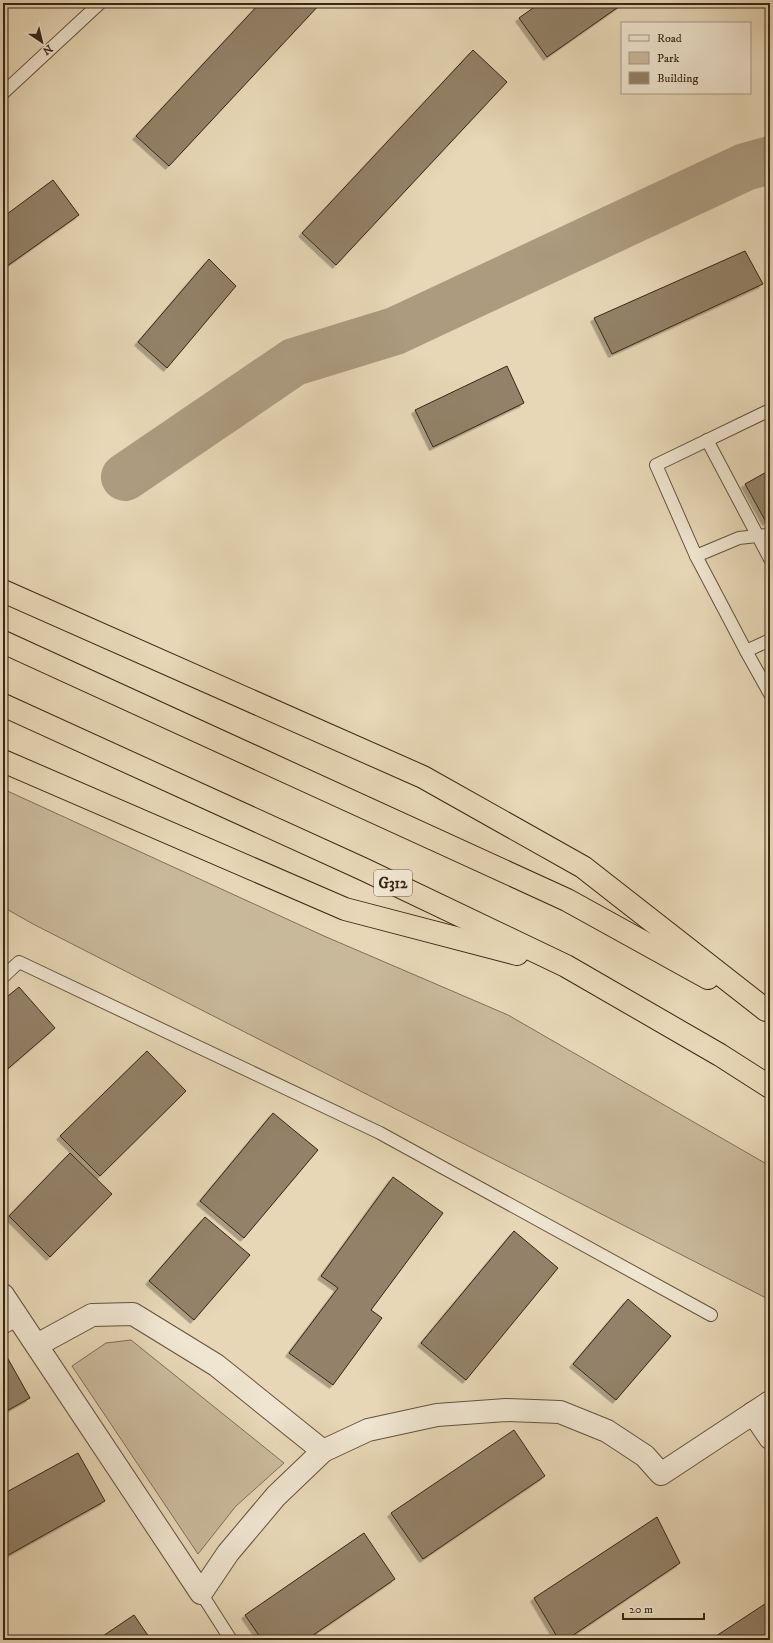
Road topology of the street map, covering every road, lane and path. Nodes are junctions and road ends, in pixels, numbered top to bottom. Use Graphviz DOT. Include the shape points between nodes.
graph roads {
  1 [pos="100,3"];
  2 [pos="3,93"];
  3 [pos="770,410"];
  4 [pos="708,440"];
  5 [pos="770,533"];
  6 [pos="758,536"];
  7 [pos="696,556"];
  8 [pos="770,559"];
  9 [pos="3,592"];
  10 [pos="770,640"];
  11 [pos="3,642"];
  12 [pos="746,651"];
  13 [pos="770,694"];
  14 [pos="3,705"];
  15 [pos="3,761"];
  16 [pos="566,966"];
  17 [pos="3,977"];
  18 [pos="768,1012"];
  19 [pos="770,1087"];
  20 [pos="3,1295"];
  21 [pos="710,1315"];
  22 [pos="11,1323"];
  23 [pos="36,1345"];
  24 [pos="762,1407"];
  25 [pos="770,1438"];
  26 [pos="323,1451"];
  27 [pos="201,1593"];
  28 [pos="231,1640"];
  1 -- 2 [label="lane"];
  3 -- 4 [label="lane"];
  4 -- 6 [label="lane"];
  4 -- 7 [label="lane" via="656,465"];
  5 -- 6 [label="lane"];
  6 -- 7 [label="lane" via="739,538"];
  6 -- 8 [label="lane"];
  7 -- 12 [label="lane"];
  9 -- 18 [label="highway" via="423,777 583,866"];
  10 -- 12 [label="lane"];
  11 -- 18 [label="highway" via="567,900"];
  12 -- 13 [label="lane"];
  14 -- 16 [label="highway, G312" via="363,869"];
  15 -- 16 [label="highway" via="345,909"];
  16 -- 19 [label="highway, G312" via="720,1055"];
  17 -- 21 [label="lane" via="19,962 380,1133"];
  20 -- 22 [label="street"];
  22 -- 23 [label="street"];
  23 -- 26 [label="street" via="92,1315 133,1314 216,1365"];
  23 -- 27 [label="street"];
  24 -- 25 [label="street"];
  24 -- 26 [label="street" via="661,1474 645,1456 607,1431 560,1412 506,1410 437,1415 368,1430"];
  26 -- 27 [label="street" via="276,1496 228,1553"];
  27 -- 28 [label="lane"];
}
